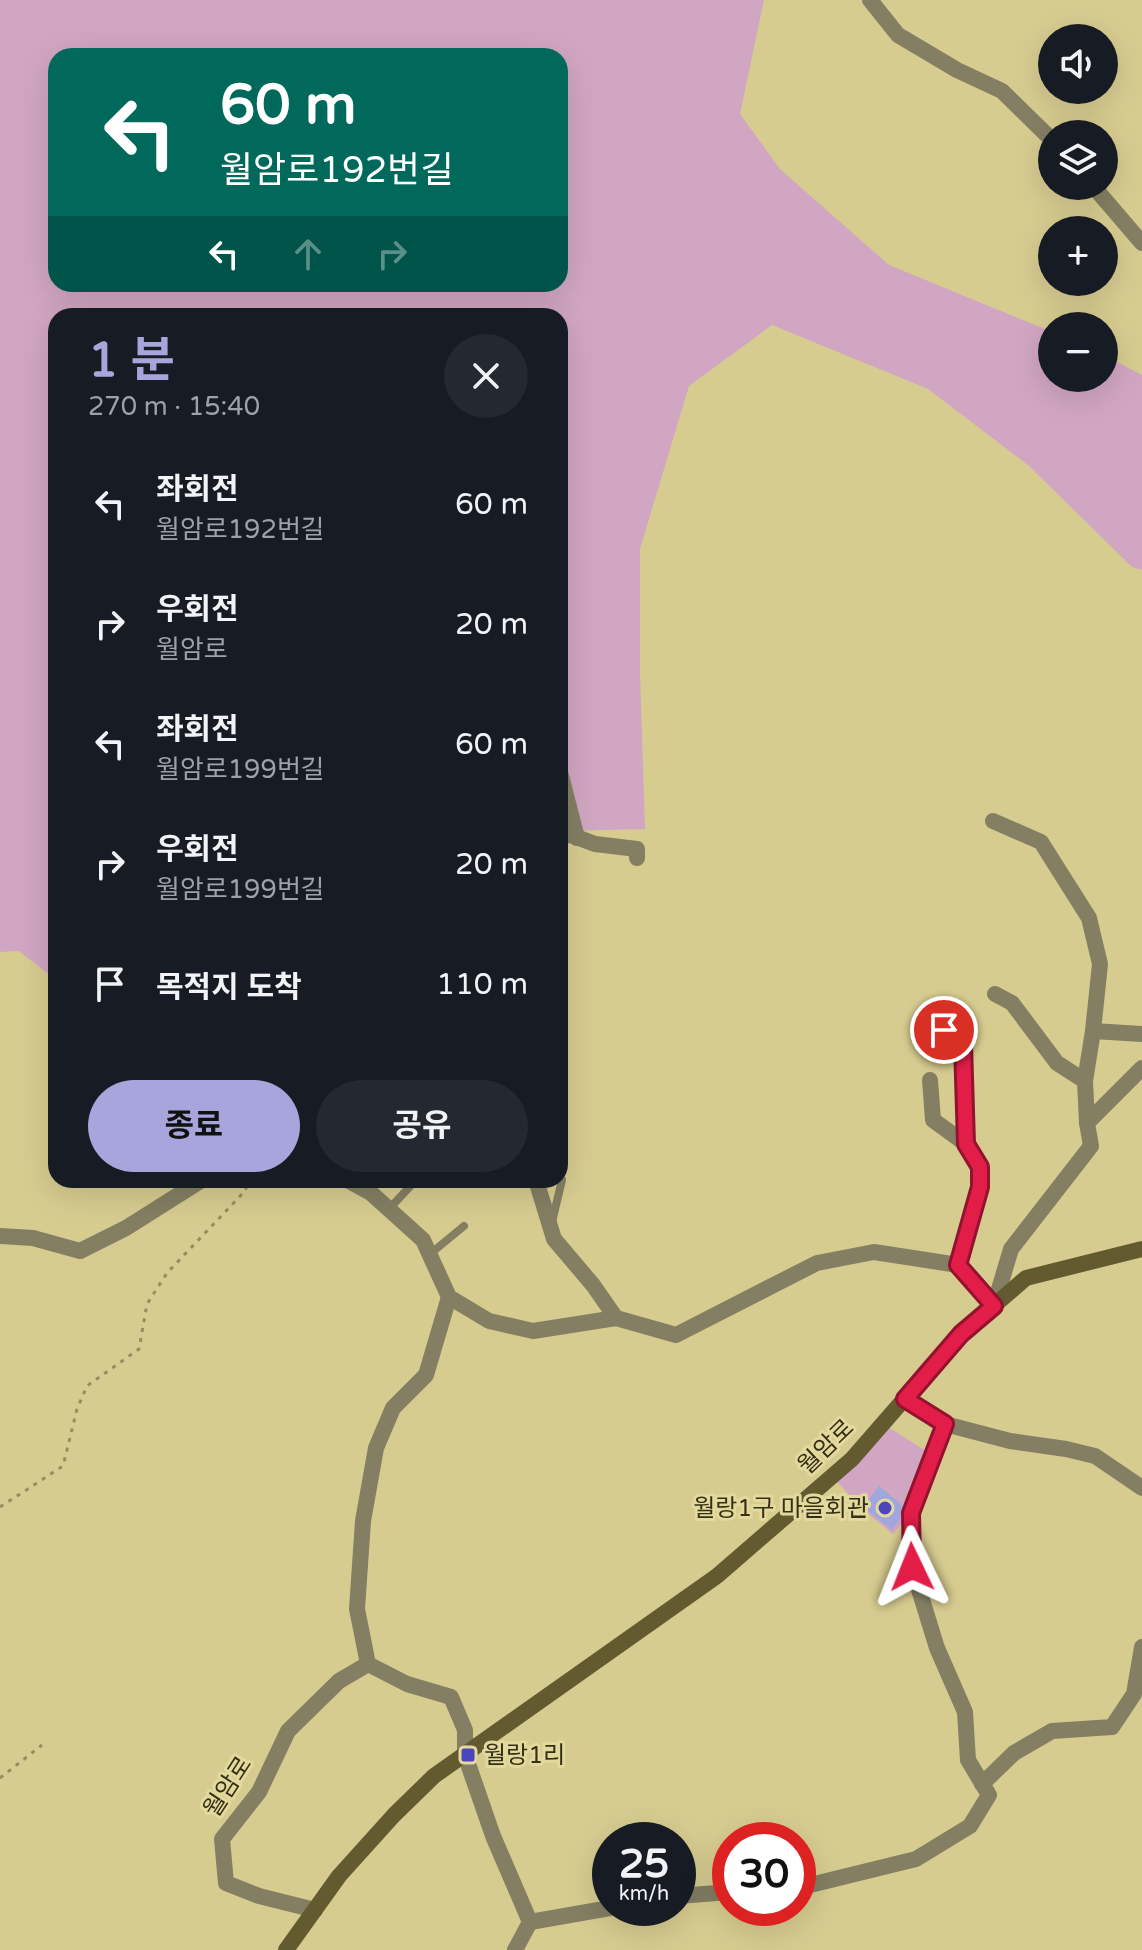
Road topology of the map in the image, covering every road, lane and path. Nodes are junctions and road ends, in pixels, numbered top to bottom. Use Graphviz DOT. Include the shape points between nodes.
graph roads {
  1 [pos="870,0"];
  2 [pos="1038,126"];
  3 [pos="1105,200"];
  4 [pos="1142,243"];
  5 [pos="993,821"];
  6 [pos="568,837"];
  7 [pos="637,858"];
  8 [pos="995,994"];
  9 [pos="925,1016"];
  10 [pos="1093,1031"];
  11 [pos="1142,1034"];
  12 [pos="1142,1068"];
  13 [pos="930,1080"];
  14 [pos="1085,1081"];
  15 [pos="1087,1123"];
  16 [pos="966,1144"];
  17 [pos="189,1188"];
  18 [pos="246,1188"];
  19 [pos="362,1188"];
  20 [pos="409,1188"];
  21 [pos="539,1188"];
  22 [pos="560,1188"];
  23 [pos="389,1209"];
  24 [pos="464,1226"];
  25 [pos="551,1227"];
  26 [pos="0,1236"];
  27 [pos="1142,1249"];
  28 [pos="430,1254"];
  29 [pos="958,1265"];
  30 [pos="449,1297"];
  31 [pos="994,1306"];
  32 [pos="616,1318"];
  33 [pos="905,1399"];
  34 [pos="945,1424"];
  35 [pos="1142,1488"];
  36 [pos="0,1507"];
  37 [pos="1142,1647"];
  38 [pos="368,1664"];
  39 [pos="42,1745"];
  40 [pos="465,1755"];
  41 [pos="0,1778"];
  42 [pos="982,1784"];
  43 [pos="816,1884"];
  44 [pos="315,1910"];
  45 [pos="592,1911"];
  46 [pos="530,1922"];
  47 [pos="286,1950"];
  48 [pos="515,1950"];
  1 -- 2 [label="street" via="898,35 1002,91"];
  3 -- 4 [label="street"];
  5 -- 10 [label="street" via="1041,842 1089,918 1100,964"];
  6 -- 7 [label="street" via="637,849"];
  8 -- 14 [label="street" via="1012,1003 1057,1063"];
  9 -- 16 [label="street" via="963,1044"];
  10 -- 11 [label="street"];
  10 -- 14 [label="street"];
  12 -- 15 [label="street"];
  13 -- 16 [label="street" via="933,1120"];
  14 -- 15 [label="street"];
  15 -- 31 [label="street" via="1091,1146 1011,1249"];
  16 -- 29 [label="street" via="980,1167 980,1187"];
  17 -- 26 [label="street" via="80,1251 33,1238"];
  18 -- 36 [label="path" via="167,1273 147,1304 139,1349 87,1386 63,1466"];
  19 -- 23 [label="street"];
  20 -- 23 [label="lane"];
  21 -- 25 [label="street"];
  22 -- 25 [label="lane"];
  23 -- 28 [label="street" via="423,1240"];
  24 -- 28 [label="lane"];
  25 -- 32 [label="street" via="554,1239"];
  27 -- 31 [label="street, 월암로" via="1026,1278"];
  28 -- 30 [label="street"];
  29 -- 31 [label="street"];
  29 -- 32 [label="street" via="874,1252 817,1263 676,1335"];
  30 -- 32 [label="street" via="489,1321 533,1331"];
  30 -- 38 [label="street" via="426,1375 393,1408 376,1448 363,1521 357,1609"];
  31 -- 33 [label="street, 월암로" via="961,1334"];
  33 -- 34 [label="street"];
  33 -- 40 [label="street, 월암로" via="852,1459 717,1576"];
  34 -- 35 [label="street" via="1095,1456"];
  34 -- 42 [label="street" via="911,1513 912,1567 937,1648 965,1712 968,1760"];
  37 -- 42 [label="street" via="1134,1694 1112,1727 1052,1731 1014,1753"];
  38 -- 40 [label="street" via="407,1684 451,1697 465,1730"];
  38 -- 44 [label="street, 월암로" via="339,1681 288,1731 259,1792 222,1839 226,1883"];
  39 -- 41 [label="path"];
  40 -- 44 [label="street, 월암로" via="394,1815"];
  40 -- 46 [label="street"];
  42 -- 43 [label="street" via="989,1795 970,1826 916,1859"];
  44 -- 47 [label="street, 월암로"];
  45 -- 46 [label="street"];
  46 -- 48 [label="street"];
}
